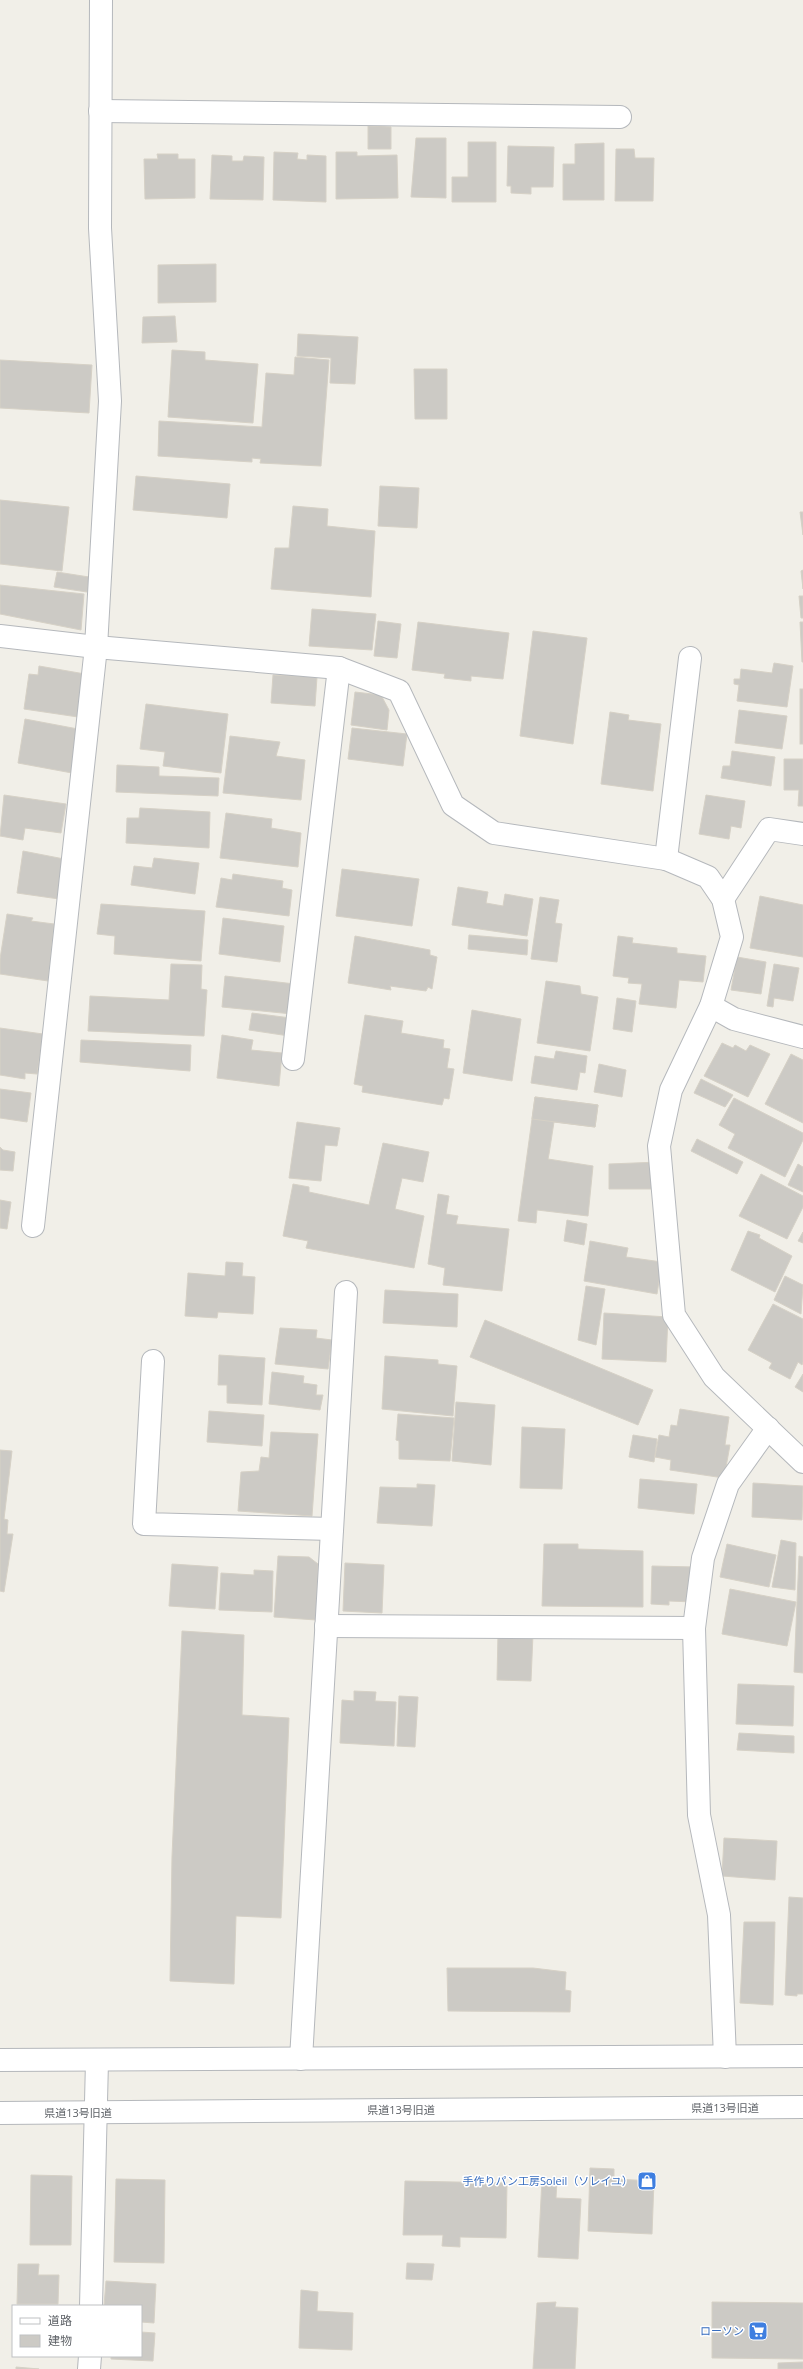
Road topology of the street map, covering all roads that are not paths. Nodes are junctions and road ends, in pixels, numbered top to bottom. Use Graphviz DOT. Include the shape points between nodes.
graph roads {
  1 [pos="101,0"];
  2 [pos="100,110"];
  3 [pos="620,117"];
  4 [pos="0,636"];
  5 [pos="96,647"];
  6 [pos="690,658"];
  7 [pos="339,668"];
  8 [pos="803,834"];
  9 [pos="666,859"];
  10 [pos="723,899"];
  11 [pos="711,1006"];
  12 [pos="803,1037"];
  13 [pos="293,1059"];
  14 [pos="33,1226"];
  15 [pos="346,1292"];
  16 [pos="153,1360"];
  17 [pos="768,1428"];
  18 [pos="803,1462"];
  19 [pos="332,1529"];
  20 [pos="326,1626"];
  21 [pos="694,1628"];
  22 [pos="803,2056"];
  23 [pos="725,2057"];
  24 [pos="301,2059"];
  25 [pos="0,2060"];
  26 [pos="97,2061"];
  27 [pos="803,2107"];
  28 [pos="0,2113"];
  29 [pos="96,2114"];
  30 [pos="91,2305"];
  31 [pos="90,2357"];
  32 [pos="89,2369"];
  1 -- 2 [label="street"];
  2 -- 3 [label="street"];
  2 -- 5 [label="street" via="100,228 110,401"];
  4 -- 5 [label="street"];
  5 -- 7 [label="street"];
  5 -- 14 [label="street"];
  6 -- 9 [label="street"];
  7 -- 9 [label="street" via="399,691 453,806 494,833"];
  7 -- 13 [label="street"];
  8 -- 10 [label="street" via="769,829"];
  9 -- 10 [label="street" via="708,877"];
  10 -- 11 [label="street" via="732,937"];
  11 -- 12 [label="street" via="734,1019"];
  11 -- 17 [label="street" via="671,1090 659,1146 674,1315 714,1377"];
  15 -- 19 [label="street"];
  16 -- 19 [label="street" via="144,1524"];
  17 -- 18 [label="street"];
  17 -- 21 [label="street" via="728,1484 703,1558"];
  19 -- 20 [label="street"];
  20 -- 21 [label="street"];
  20 -- 24 [label="street"];
  21 -- 23 [label="street" via="699,1815 719,1915"];
  22 -- 23 [label="street"];
  23 -- 24 [label="street"];
  24 -- 26 [label="street"];
  25 -- 26 [label="street"];
  26 -- 29 [label="street"];
  27 -- 29 [label="street, 県道13号旧道"];
  28 -- 29 [label="street, 県道13号旧道"];
  29 -- 30 [label="street"];
  31 -- 32 [label="street"];
}
